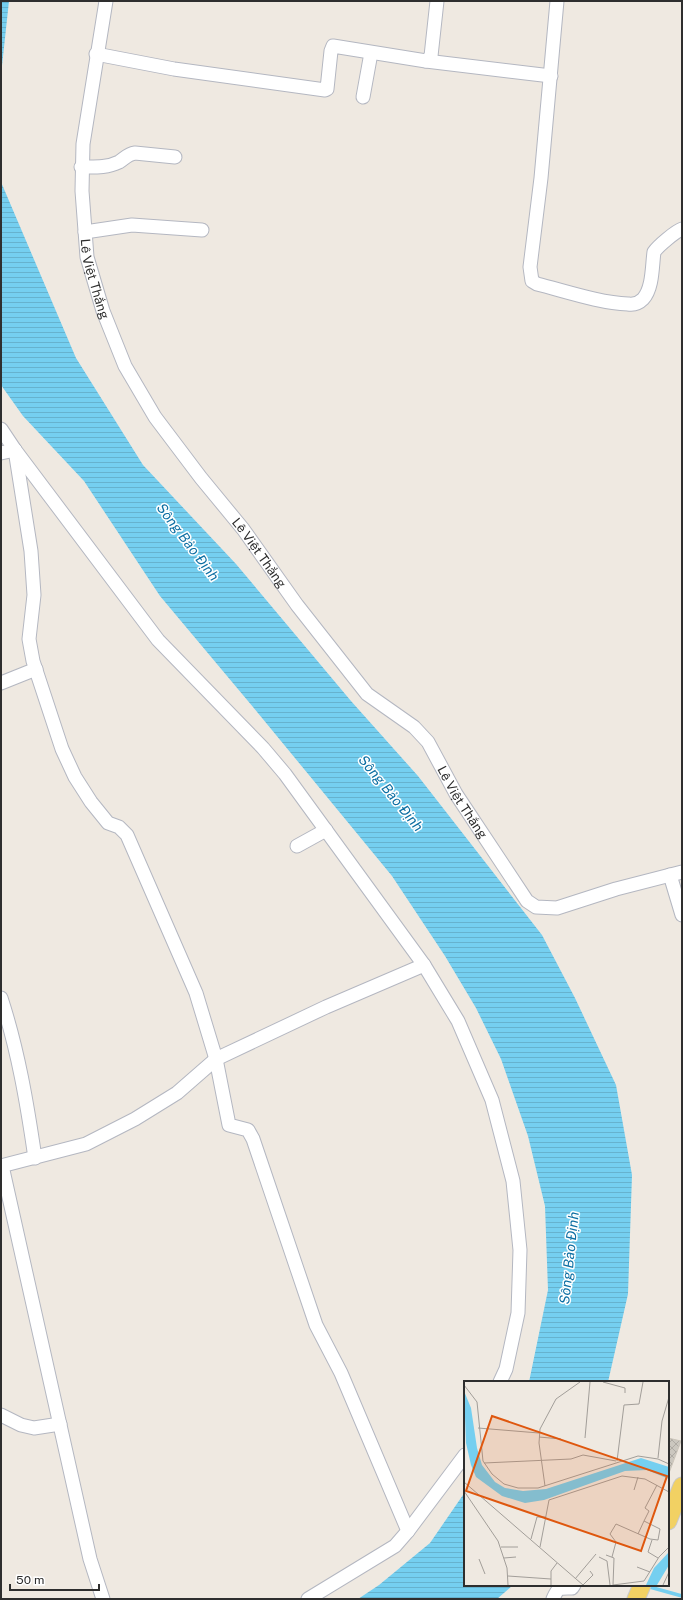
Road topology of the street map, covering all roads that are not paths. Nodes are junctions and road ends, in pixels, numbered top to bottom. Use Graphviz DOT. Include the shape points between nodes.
graph roads {
  1 [pos="106,1"];
  2 [pos="438,1"];
  3 [pos="557,1"];
  4 [pos="371,53"];
  5 [pos="96,54"];
  6 [pos="426,61"];
  7 [pos="551,76"];
  8 [pos="363,97"];
  9 [pos="175,157"];
  10 [pos="81,167"];
  11 [pos="682,229"];
  12 [pos="202,230"];
  13 [pos="85,232"];
  14 [pos="1,429"];
  15 [pos="15,450"];
  16 [pos="1,453"];
  17 [pos="36,669"];
  18 [pos="1,683"];
  19 [pos="326,830"];
  20 [pos="297,846"];
  21 [pos="676,873"];
  22 [pos="682,915"];
  23 [pos="424,966"];
  24 [pos="1,998"];
  25 [pos="216,1059"];
  26 [pos="34,1158"];
  27 [pos="2,1166"];
  28 [pos="500,1381"];
  29 [pos="1,1415"];
  30 [pos="60,1424"];
  31 [pos="464,1456"];
  32 [pos="682,1486"];
  33 [pos="669,1518"];
  34 [pos="408,1531"];
  35 [pos="573,1586"];
  36 [pos="642,1586"];
  37 [pos="103,1599"];
  38 [pos="308,1599"];
  39 [pos="553,1599"];
  40 [pos="636,1599"];
  1 -- 5 [label="street, Lê Việt Thắng"];
  2 -- 6 [label="street" via="431,56"];
  3 -- 7 [label="street"];
  4 -- 5 [label="street" via="333,46 327,89 322,90 174,69"];
  4 -- 6 [label="street"];
  4 -- 8 [label="street"];
  5 -- 10 [label="street, Lê Việt Thắng"];
  6 -- 7 [label="street"];
  7 -- 11 [label="street" via="530,267 532,281 608,301 636,304 648,290 657,247"];
  9 -- 10 [label="street" via="135,152 110,166"];
  10 -- 13 [label="street, Lê Việt Thắng"];
  12 -- 13 [label="street" via="132,225"];
  13 -- 21 [label="street, Lê Việt Thắng" via="88,257 103,311 125,366 155,418 243,529 297,605 367,694 414,727 428,742 456,794 528,901 536,907 556,908"];
  14 -- 15 [label="street"];
  15 -- 16 [label="street"];
  15 -- 17 [label="street" via="31,551 34,595 29,640"];
  15 -- 19 [label="street" via="158,640 263,748"];
  17 -- 18 [label="street"];
  17 -- 25 [label="street" via="62,749 75,777 108,823 119,827 127,835 191,980"];
  19 -- 20 [label="street"];
  19 -- 23 [label="street"];
  21 -- 22 [label="street"];
  23 -- 25 [label="street" via="326,1007"];
  23 -- 28 [label="street" via="458,1022 492,1100 513,1181 520,1250 518,1313 506,1369"];
  24 -- 26 [label="street" via="23,1078"];
  25 -- 26 [label="street" via="176,1093 135,1120 86,1144"];
  25 -- 34 [label="street" via="229,1125 248,1130 253,1139 316,1326 341,1373"];
  26 -- 27 [label="street"];
  27 -- 30 [label="street"];
  29 -- 30 [label="street" via="34,1428"];
  30 -- 37 [label="street" via="90,1559"];
  31 -- 34 [label="street"];
  32 -- 33 [label="main road"];
  34 -- 38 [label="street" via="395,1546"];
  35 -- 39 [label="street" via="559,1588"];
  36 -- 40 [label="main road"];
}
